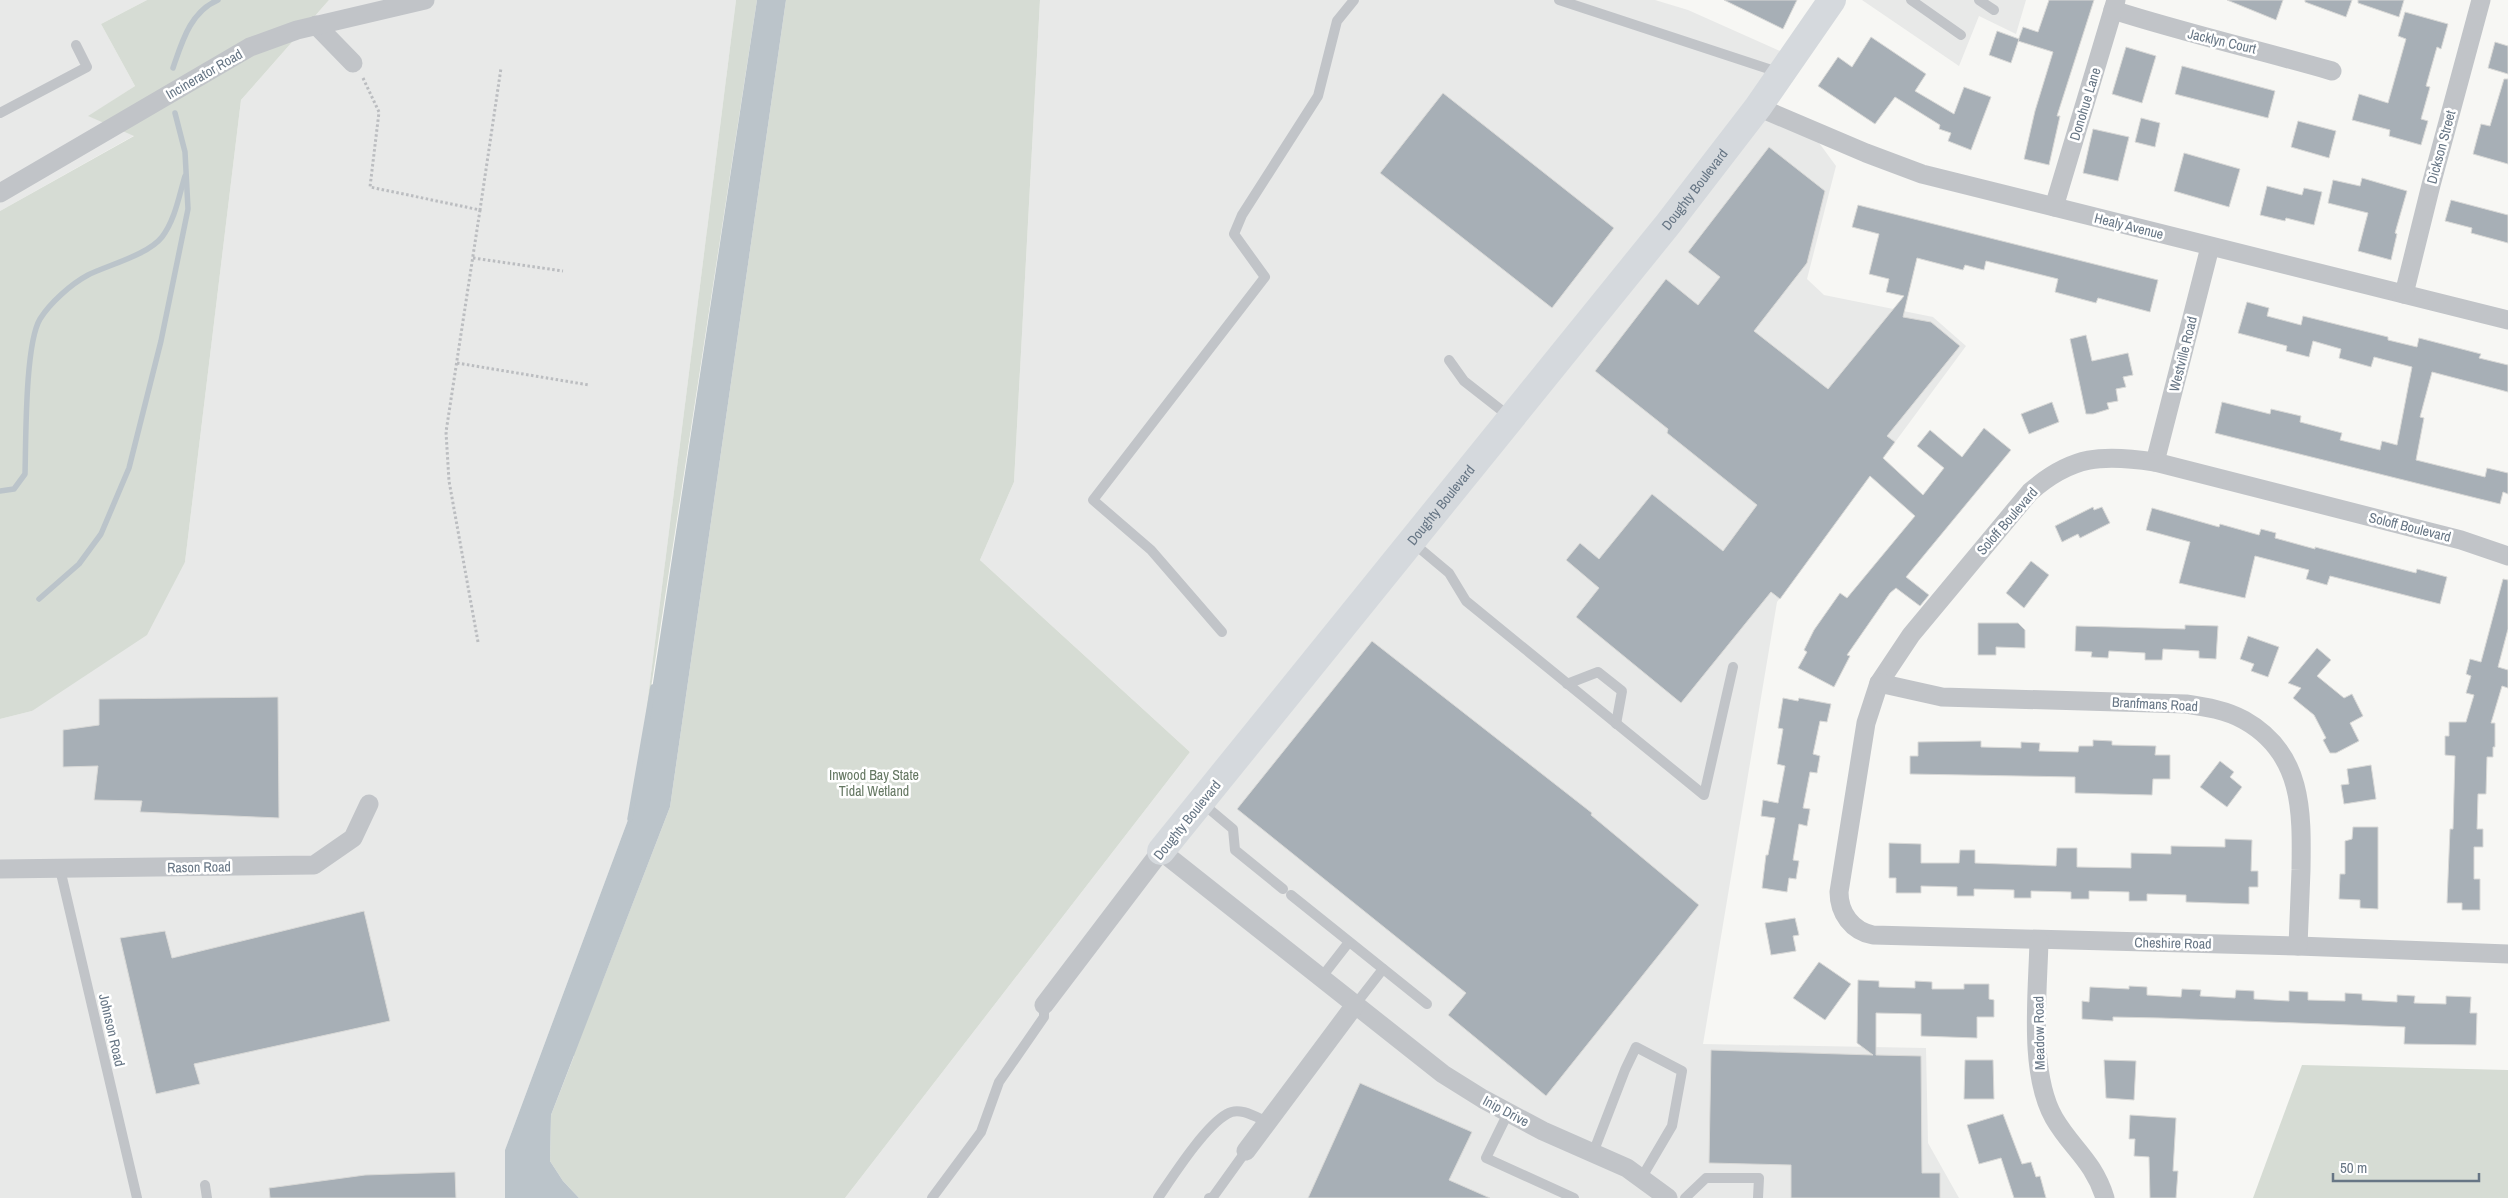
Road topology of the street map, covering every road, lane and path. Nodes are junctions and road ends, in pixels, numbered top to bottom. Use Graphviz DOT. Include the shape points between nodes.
graph roads {
  1 [pos="425,0"];
  2 [pos="1354,0"];
  3 [pos="1559,0"];
  4 [pos="1832,0"];
  5 [pos="1911,0"];
  6 [pos="1979,0"];
  7 [pos="2481,0"];
  8 [pos="2114,5"];
  9 [pos="1994,10"];
  10 [pos="316,25"];
  11 [pos="1961,36"];
  12 [pos="76,45"];
  13 [pos="353,63"];
  14 [pos="501,68"];
  15 [pos="2332,71"];
  16 [pos="1782,73"];
  17 [pos="1758,108"];
  18 [pos="0,113"];
  19 [pos="1,188"];
  20 [pos="2054,207"];
  21 [pos="480,210"];
  22 [pos="2210,247"];
  23 [pos="473,258"];
  24 [pos="564,270"];
  25 [pos="2404,294"];
  26 [pos="2508,320"];
  27 [pos="1449,360"];
  28 [pos="457,363"];
  29 [pos="589,385"];
  30 [pos="1511,418"];
  31 [pos="2155,462"];
  32 [pos="1412,541"];
  33 [pos="2508,556"];
  34 [pos="1222,632"];
  35 [pos="478,642"];
  36 [pos="1733,667"];
  37 [pos="1879,683"];
  38 [pos="1567,684"];
  39 [pos="1616,724"];
  40 [pos="1201,802"];
  41 [pos="369,804"];
  42 [pos="1161,851"];
  43 [pos="0,869"];
  44 [pos="60,869"];
  45 [pos="1846,917"];
  46 [pos="2039,940"];
  47 [pos="1349,942"];
  48 [pos="2298,946"];
  49 [pos="2508,954"];
  50 [pos="1383,969"];
  51 [pos="1321,978"];
  52 [pos="1427,1004"];
  53 [pos="1044,1005"];
  54 [pos="1355,1005"];
  55 [pos="1508,1113"];
  56 [pos="1267,1122"];
  57 [pos="1246,1151"];
  58 [pos="1593,1153"];
  59 [pos="1642,1177"];
  60 [pos="204,1185"];
  61 [pos="137,1198"];
  62 [pos="206,1198"];
  63 [pos="932,1198"];
  64 [pos="1158,1198"];
  65 [pos="1209,1198"];
  66 [pos="1574,1198"];
  67 [pos="1668,1198"];
  68 [pos="1684,1198"];
  69 [pos="1758,1198"];
  70 [pos="2105,1198"];
  1 -- 10 [label="street, Incinerator Road"];
  2 -- 34 [label="lane" via="1337,21 1318,96 1242,215 1234,234 1265,277 1093,500 1151,550"];
  3 -- 16 [label="lane"];
  4 -- 16 [label="main road, Doughty Boulevard"];
  5 -- 11 [label="lane"];
  6 -- 9 [label="lane"];
  7 -- 25 [label="street, Dickson Street"];
  8 -- 15 [label="street, Jacklyn Court" via="2176,30"];
  8 -- 20 [label="street, Donohue Lane"];
  10 -- 13 [label="street"];
  10 -- 19 [label="street, Incinerator Road" via="268,39 229,59"];
  12 -- 18 [label="lane" via="87,67"];
  13 -- 21 [label="path" via="379,112 370,188"];
  14 -- 21 [label="path"];
  16 -- 17 [label="main road, Doughty Boulevard"];
  17 -- 20 [label="street, Healy Avenue" via="1922,174"];
  17 -- 30 [label="main road, Doughty Boulevard"];
  20 -- 22 [label="street, Healy Avenue"];
  21 -- 23 [label="path"];
  22 -- 25 [label="street, Healy Avenue"];
  22 -- 31 [label="street, Westville Road"];
  23 -- 24 [label="path"];
  23 -- 28 [label="path"];
  25 -- 26 [label="street, Healy Avenue"];
  27 -- 30 [label="lane" via="1464,381"];
  28 -- 29 [label="path"];
  28 -- 35 [label="path" via="446,432 449,480"];
  30 -- 32 [label="main road, Doughty Boulevard"];
  31 -- 33 [label="street, Soloff Boulevard" via="2461,540"];
  31 -- 37 [label="street, Soloff Boulevard" via="2115,456 2098,458 2070,465 2043,480 1911,635"];
  32 -- 38 [label="lane" via="1449,573 1466,601"];
  32 -- 40 [label="main road, Doughty Boulevard"];
  36 -- 39 [label="lane" via="1704,795"];
  37 -- 45 [label="street, Soloff Boulevard" via="1866,723 1839,892 1839,902"];
  37 -- 48 [label="street, Branfmans Road" via="1942,697 2186,704 2221,710 2244,720 2270,739 2281,754 2299,796 2302,824"];
  38 -- 39 [label="lane"];
  38 -- 39 [label="lane" via="1598,672 1616,686 1622,691"];
  40 -- 42 [label="main road, Doughty Boulevard"];
  40 -- 47 [label="lane" via="1233,829 1235,850"];
  41 -- 44 [label="street, Rason Road" via="353,838 314,865"];
  42 -- 51 [label="street, Inip Drive"];
  42 -- 53 [label="street, Doughty Boulevard"];
  43 -- 44 [label="street, Rason Road"];
  44 -- 61 [label="lane, Johnson Road"];
  45 -- 46 [label="street, Cheshire Road" via="1861,933 1873,935"];
  46 -- 48 [label="street, Cheshire Road"];
  46 -- 70 [label="street, Meadow Road" via="2037,1056 2042,1090 2054,1118 2099,1180"];
  47 -- 50 [label="lane"];
  47 -- 51 [label="lane"];
  48 -- 49 [label="street, Cheshire Road"];
  50 -- 52 [label="lane"];
  50 -- 54 [label="lane"];
  51 -- 54 [label="street, Inip Drive"];
  53 -- 63 [label="lane" via="1044,1017 999,1082 981,1132"];
  54 -- 55 [label="street, Inip Drive" via="1443,1074"];
  54 -- 56 [label="street"];
  55 -- 58 [label="street, Inip Drive"];
  55 -- 66 [label="lane" via="1486,1158"];
  56 -- 57 [label="street"];
  56 -- 64 [label="lane" via="1243,1112 1228,1113 1200,1140"];
  57 -- 65 [label="lane" via="1213,1197"];
  58 -- 59 [label="street, Inip Drive"];
  58 -- 59 [label="lane" via="1636,1047 1682,1071 1672,1126"];
  59 -- 67 [label="street, Inip Drive"];
  60 -- 62 [label="lane"];
  68 -- 69 [label="lane" via="1706,1178 1759,1178"];
}
